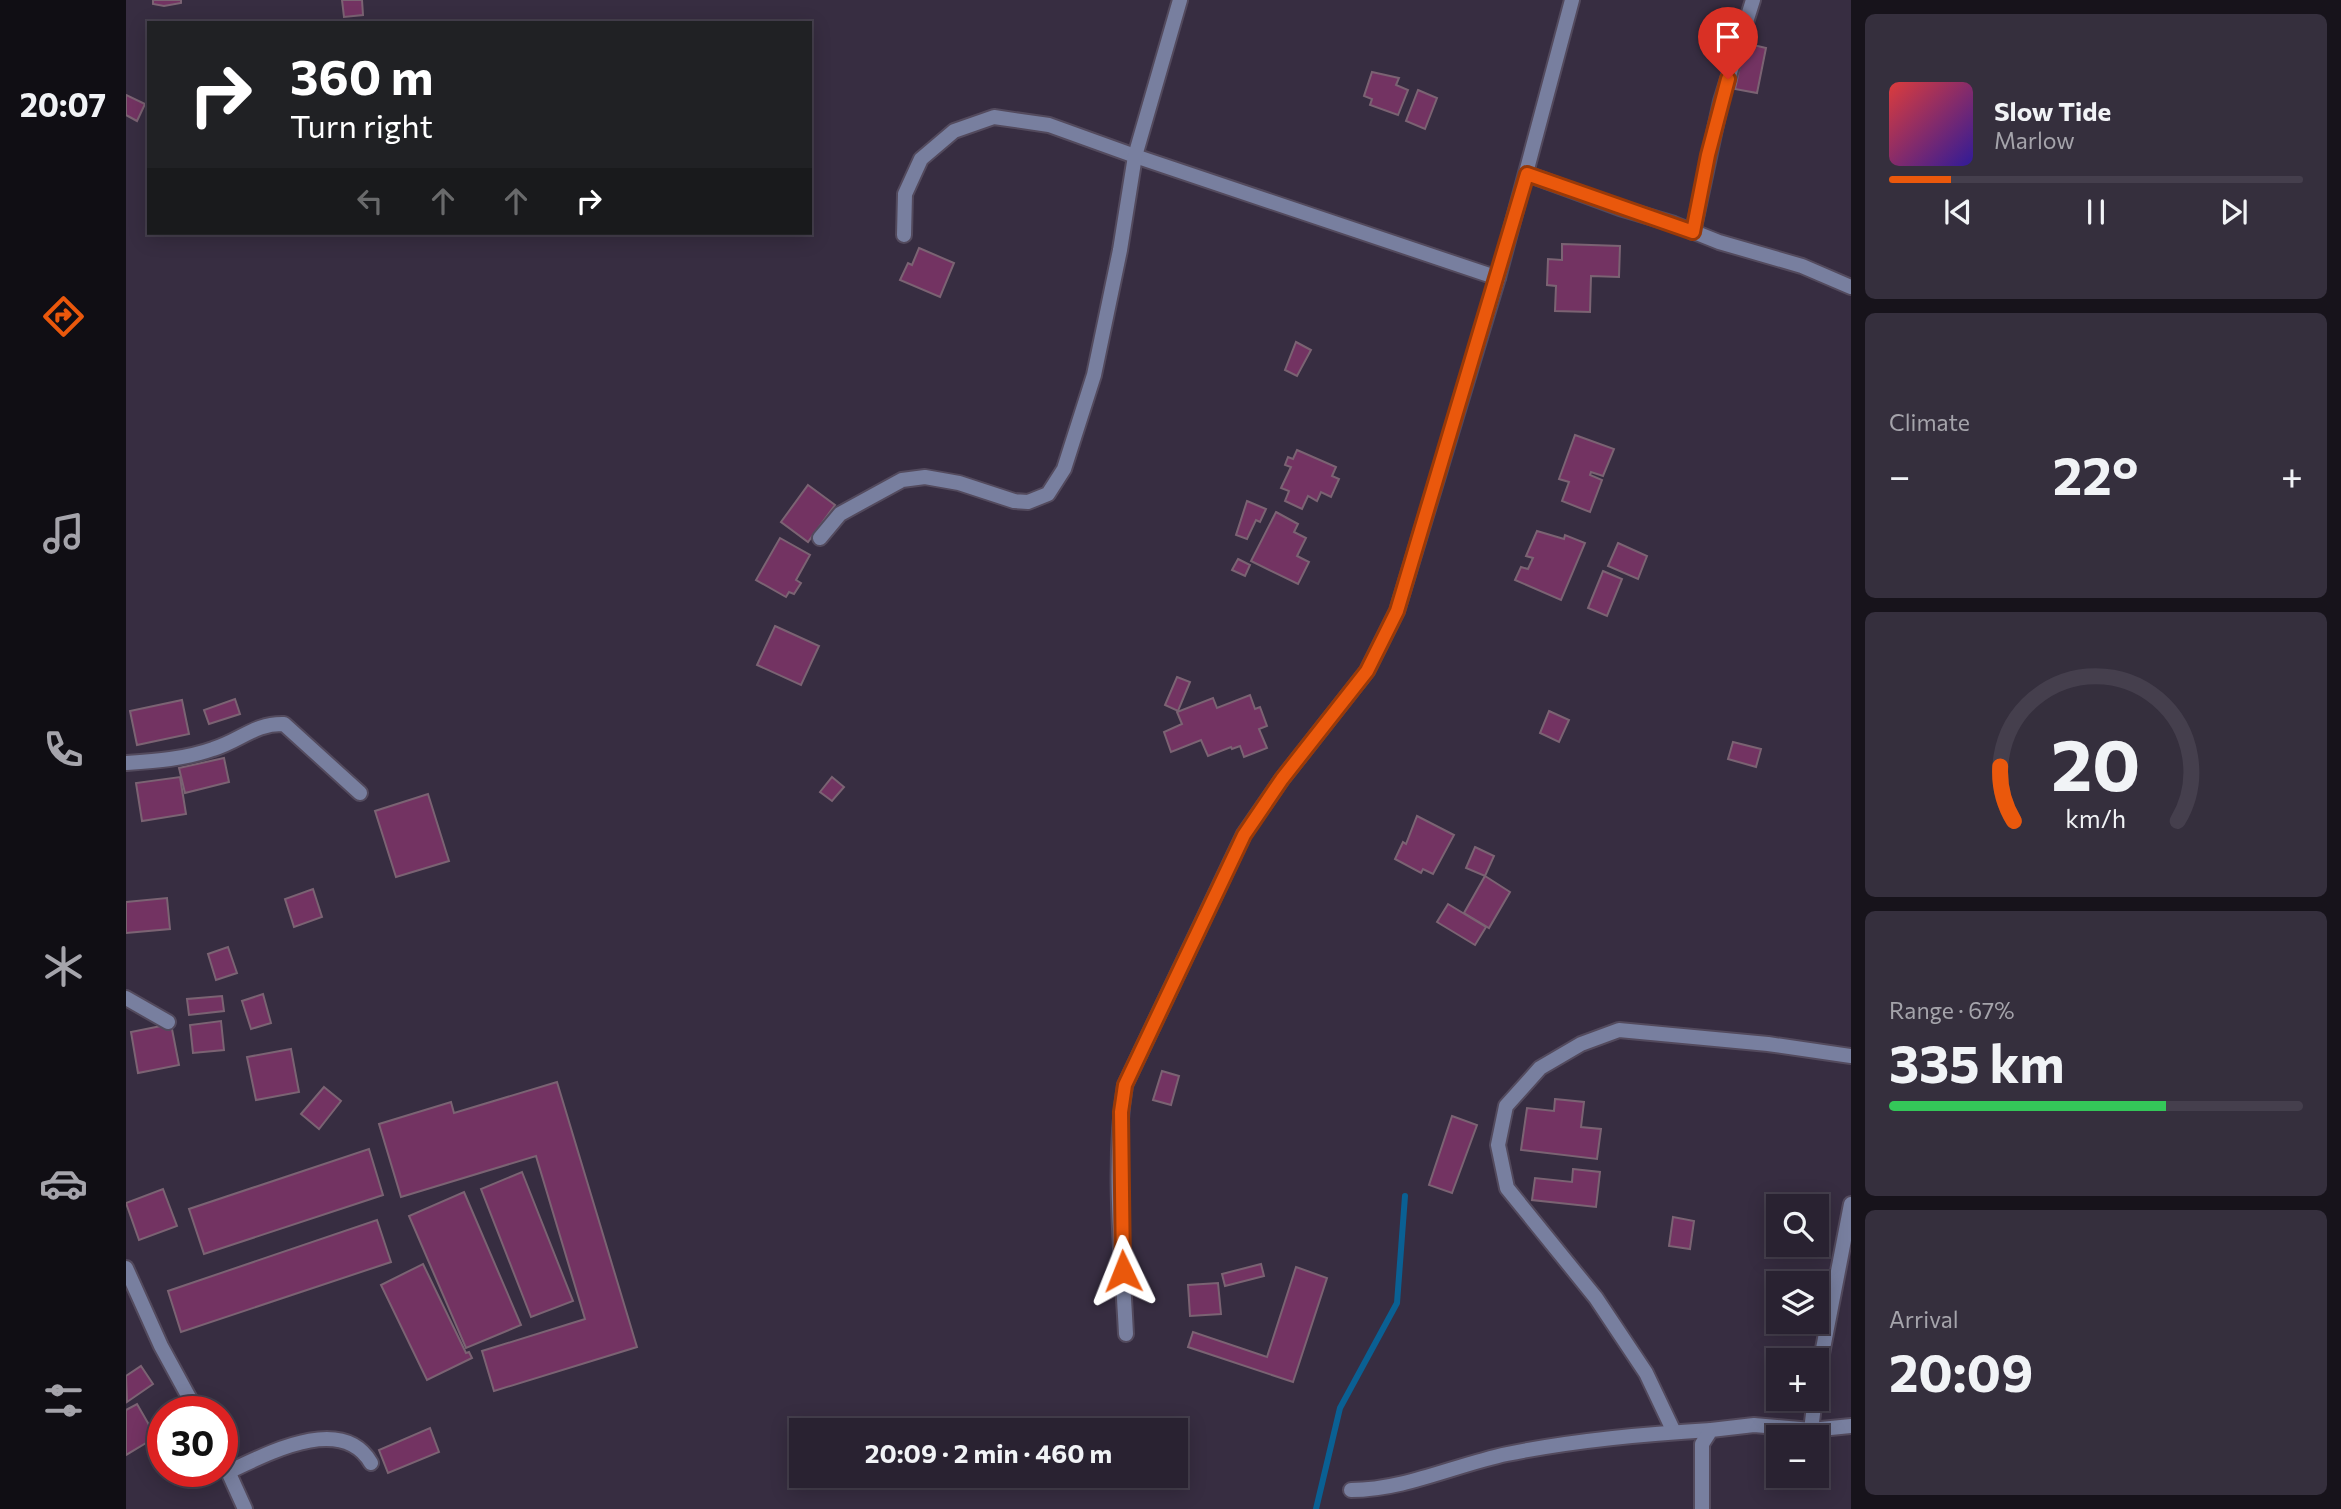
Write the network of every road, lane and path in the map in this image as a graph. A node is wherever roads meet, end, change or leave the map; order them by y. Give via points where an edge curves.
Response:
1 (1180, 0) edge
2 (1573, 0) edge
3 (1753, 0) edge
4 (1135, 156) junction
5 (1527, 174) junction
6 (1693, 232) junction
7 (904, 235) dead end
8 (1498, 278) junction
9 (1851, 287) edge
10 (820, 538) dead end
11 (126, 763) edge
12 (360, 793) dead end
13 (126, 998) edge
14 (168, 1022) dead end
15 (1851, 1056) edge
16 (1851, 1204) edge
17 (126, 1268) edge
18 (1126, 1334) dead end
19 (1823, 1348) edge
20 (188, 1396) edge
21 (1766, 1426) edge
22 (1851, 1426) edge
23 (1829, 1428) edge
24 (1710, 1430) junction
25 (1674, 1432) junction
26 (238, 1461) edge
27 (371, 1463) dead end
28 (235, 1487) edge
29 (1351, 1490) dead end
30 (245, 1509) edge
31 (1702, 1509) edge

1 - 4 street
2 - 5 street
3 - 6 street via 1721,101
4 - 7 street via 1049,125 994,117 954,131 921,159 905,194
4 - 8 street
4 - 10 street via 1094,375 1064,469 1048,494 1028,502 1014,501 960,483 925,477 902,480 839,514
5 - 6 street
5 - 8 street
6 - 9 street via 1802,266
8 - 18 street via 1397,611 1367,671 1244,835 1125,1085 1120,1166
11 - 12 street via 215,749 249,730 285,724
13 - 14 street
15 - 25 street via 1619,1030 1581,1044 1540,1068 1506,1106 1498,1145 1507,1188 1596,1298 1646,1373
16 - 19 street
17 - 20 street
21 - 24 street
22 - 23 street
24 - 25 street
24 - 31 street via 1703,1444
25 - 29 street via 1540,1448 1374,1490
26 - 27 street via 324,1440 348,1442 365,1452
28 - 30 street

